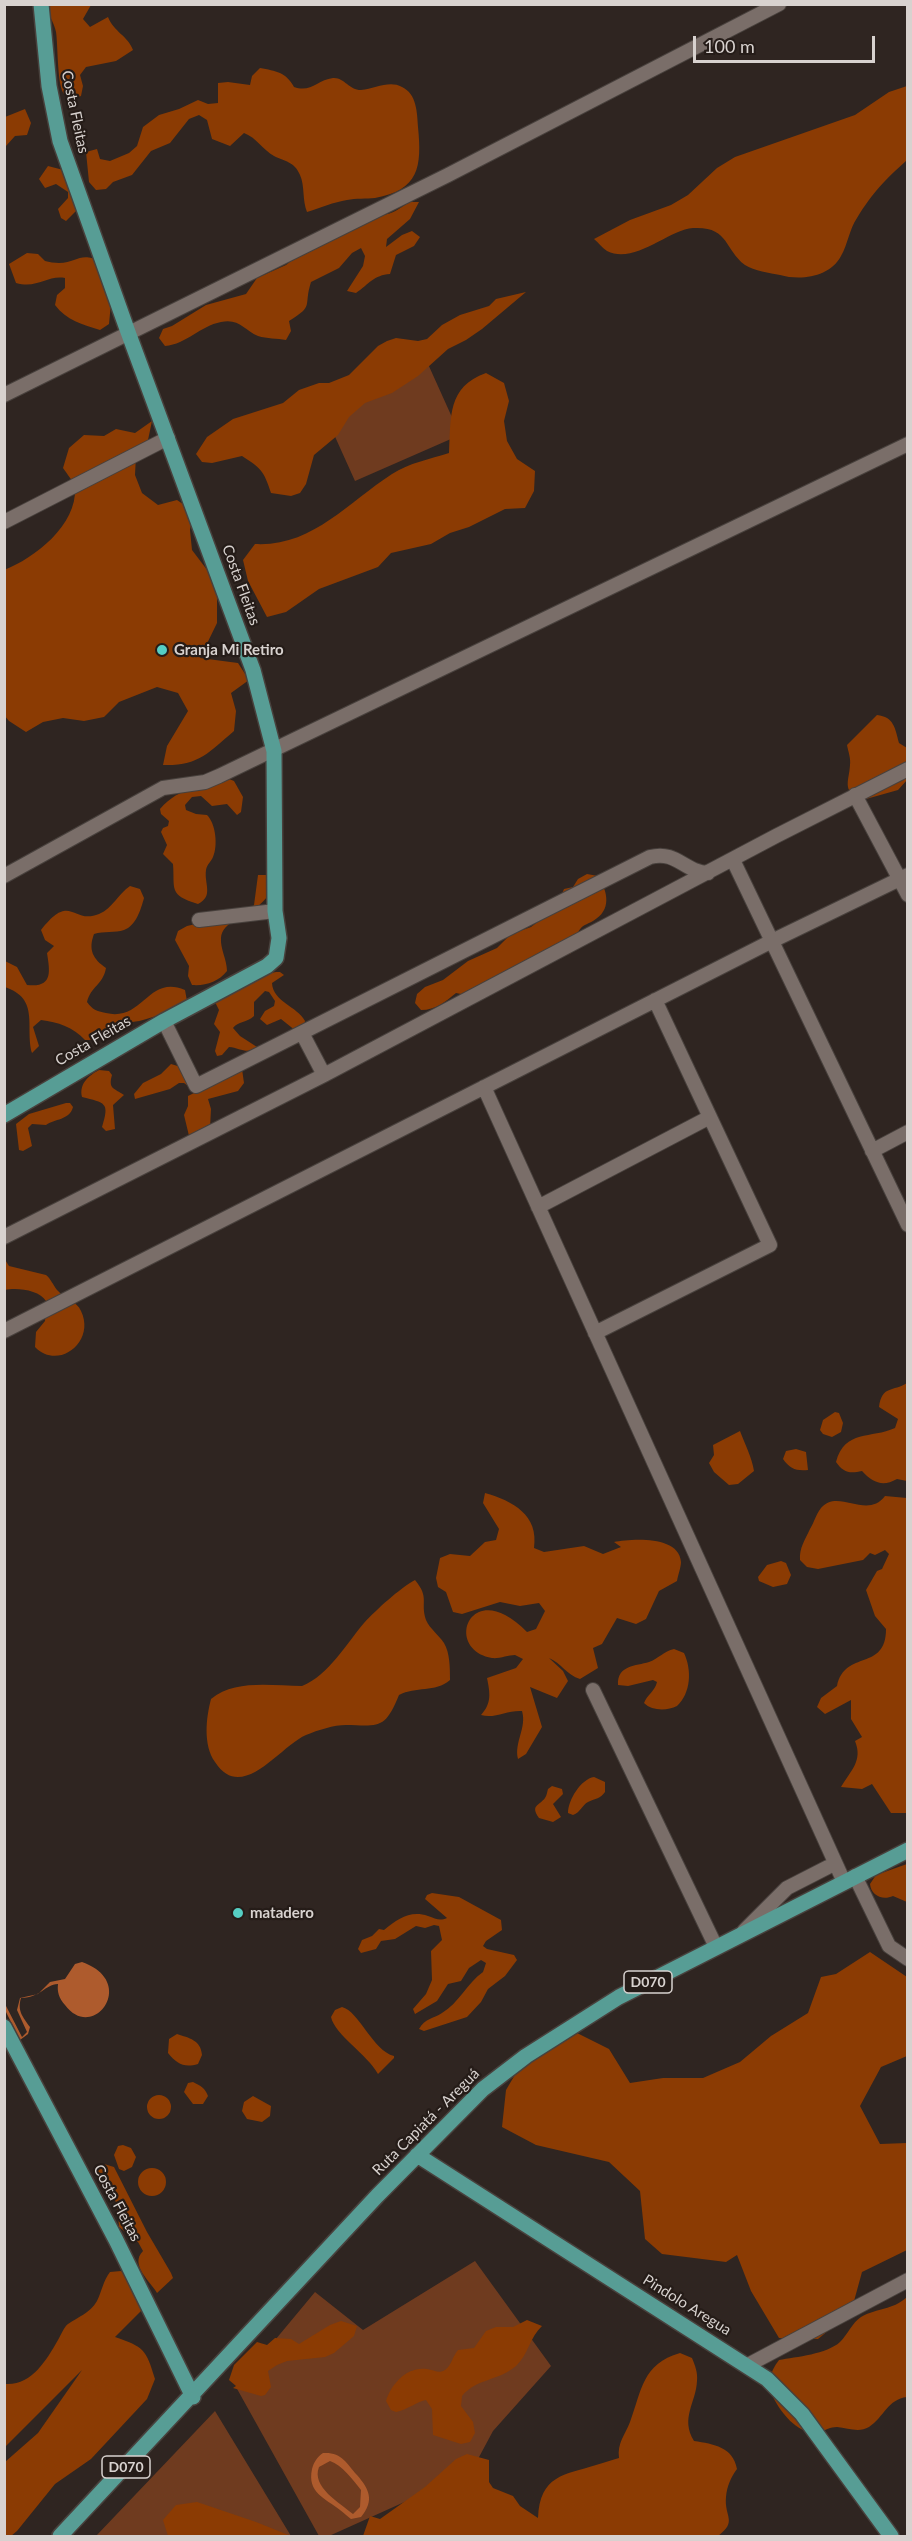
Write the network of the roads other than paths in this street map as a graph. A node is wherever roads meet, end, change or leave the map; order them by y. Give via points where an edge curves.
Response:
1 (41, 4) edge
2 (779, 4) edge
3 (128, 333) junction
4 (4, 395) edge
5 (168, 438) junction
6 (908, 444) edge
7 (4, 522) edge
8 (274, 751) junction
9 (908, 769) edge
10 (855, 795) junction
11 (734, 860) junction
12 (708, 873) junction
13 (4, 876) edge
14 (903, 877) edge
15 (908, 895) edge
16 (275, 911) junction
17 (199, 920) dead end
18 (772, 940) junction
19 (656, 1000) junction
20 (164, 1021) junction
21 (302, 1033) junction
22 (324, 1075) junction
23 (484, 1087) junction
24 (4, 1115) edge
25 (710, 1117) junction
26 (908, 1132) edge
27 (872, 1150) junction
28 (538, 1207) junction
29 (908, 1226) edge
30 (4, 1237) edge
31 (4, 1331) edge
32 (595, 1333) junction
33 (593, 1690) dead end
34 (908, 1850) edge
35 (828, 1867) dead end
36 (849, 1879) junction
37 (741, 1935) junction
38 (716, 1947) junction
39 (908, 1959) edge
40 (4, 2027) edge
41 (417, 2155) junction
42 (908, 2280) edge
43 (748, 2365) junction
44 (193, 2397) junction
45 (60, 2536) edge
46 (891, 2536) edge

1 - 3 main road, Costa Fleitas via 49,86 60,141
2 - 3 street via 448,175
3 - 4 street
3 - 5 main road, Costa Fleitas
5 - 7 street
5 - 8 main road, Costa Fleitas via 253,670
6 - 8 street
8 - 13 street via 205,782 163,788
8 - 16 main road, Costa Fleitas
9 - 10 street
10 - 11 street
10 - 14 street
11 - 12 street
11 - 18 street
12 - 21 street via 696,871 670,856 650,857
12 - 22 street
14 - 15 street
14 - 18 street
16 - 17 street
16 - 20 main road, Costa Fleitas via 279,938 276,958 252,975
18 - 19 street
18 - 27 street
19 - 23 street
19 - 25 street
20 - 21 street via 196,1086
20 - 24 main road, Costa Fleitas
21 - 22 street
22 - 30 street
23 - 28 street
23 - 31 street
25 - 28 street
25 - 32 street via 770,1245
26 - 27 street
27 - 29 street
28 - 32 street
32 - 36 street
33 - 38 street
34 - 36 main road, Ruta Capiatá - Areguá / D070
35 - 37 street via 788,1888
36 - 37 main road, Ruta Capiatá - Areguá / D070
36 - 39 street via 889,1947
37 - 38 main road, Ruta Capiatá - Areguá / D070
38 - 41 main road, Ruta Capiatá - Areguá / D070 via 619,1997 526,2056 483,2089
40 - 44 main road, Costa Fleitas via 117,2240
41 - 43 main road, Pindolo Aregua
41 - 44 main road, Ruta Capiatá - Areguá / D070
42 - 43 street
43 - 46 main road, Pindolo Aregua via 802,2414
44 - 45 main road, Ruta Capiatá - Areguá / D070

